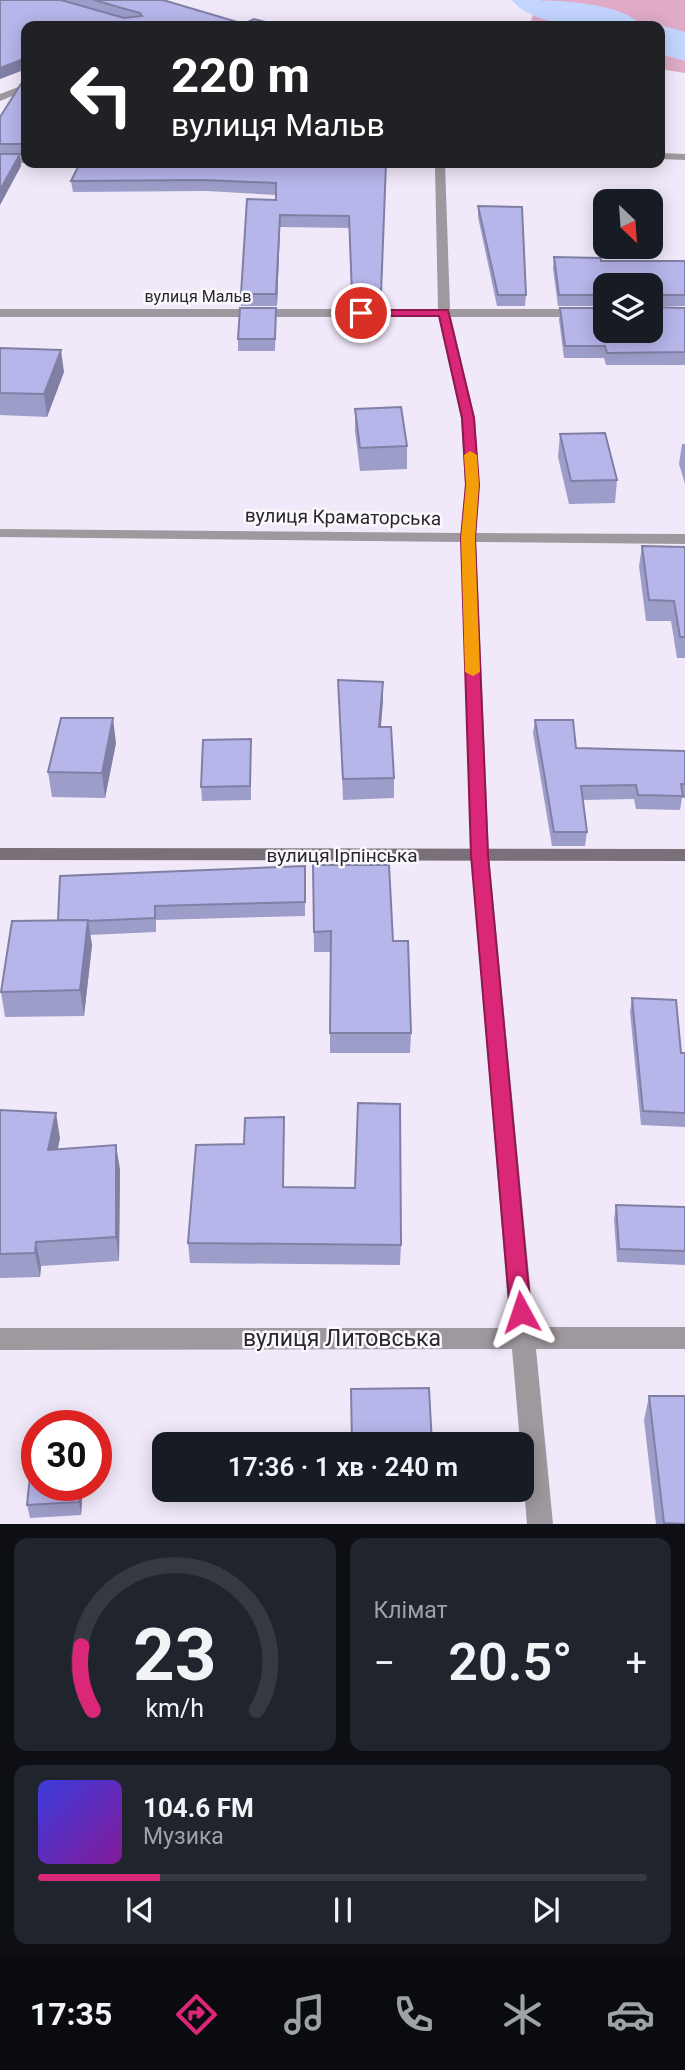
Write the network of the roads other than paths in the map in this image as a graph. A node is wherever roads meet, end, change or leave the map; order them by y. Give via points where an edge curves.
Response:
1 (21, 89) edge
2 (0, 99) edge
3 (665, 156) edge
4 (685, 157) edge
5 (0, 160) edge
6 (21, 161) edge
7 (440, 168) edge
8 (0, 313) edge
9 (444, 313) junction
10 (593, 313) edge
11 (0, 533) edge
12 (468, 538) junction
13 (685, 539) edge
14 (0, 854) edge
15 (480, 855) junction
16 (685, 855) edge
17 (523, 1338) junction
18 (685, 1338) edge
19 (0, 1339) edge
20 (540, 1524) edge

1 - 2 street
3 - 4 street
5 - 6 street
7 - 9 street
8 - 9 street, вулиця Мальв
9 - 10 street, вулиця Мальв
9 - 12 street via 468,418 472,485
11 - 12 street, вулиця Краматорська
12 - 13 street, вулиця Краматорська
12 - 15 street
14 - 15 street, вулиця Ірпінська
15 - 16 street, вулиця Ірпінська
15 - 17 street
17 - 18 street, вулиця Литовська
17 - 19 street, вулиця Литовська
17 - 20 street

